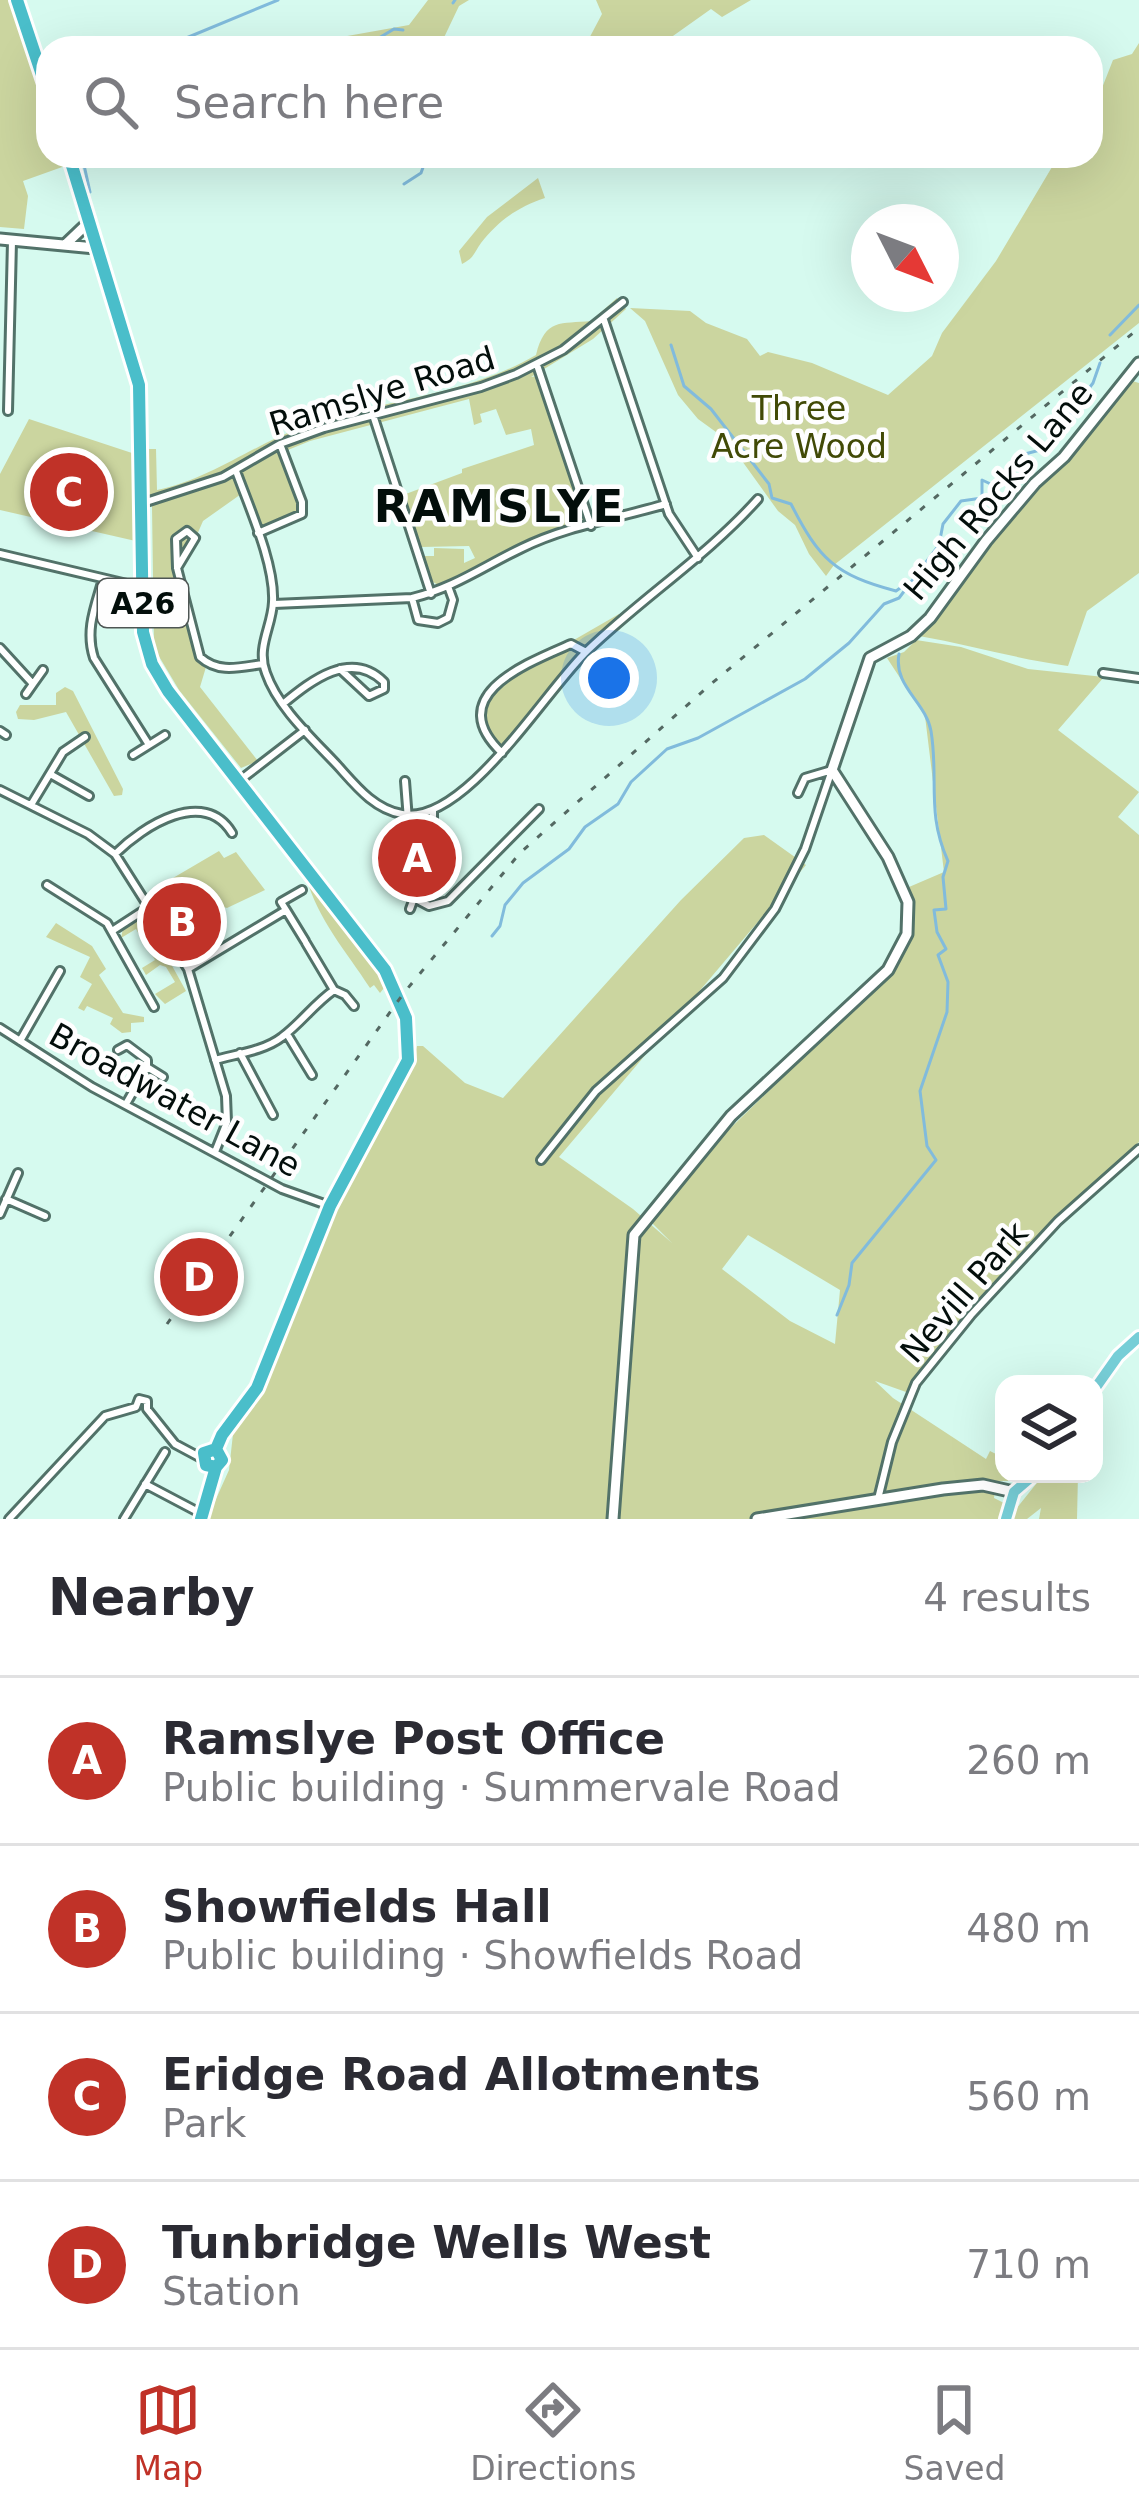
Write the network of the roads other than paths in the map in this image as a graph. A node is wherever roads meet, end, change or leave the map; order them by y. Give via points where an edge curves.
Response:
1 (17, 0) edge
2 (36, 57) edge
3 (72, 168) edge
4 (88, 223) junction
5 (6, 239) edge
6 (67, 243) junction
7 (95, 248) junction
8 (623, 302) dead end
9 (604, 320) junction
10 (1139, 363) edge
11 (537, 365) junction
12 (8, 411) dead end
13 (373, 415) junction
14 (280, 444) junction
15 (236, 471) junction
16 (758, 499) dead end
17 (143, 503) junction
18 (666, 504) junction
19 (591, 526) junction
20 (258, 533) junction
21 (0, 554) edge
22 (698, 558) junction
23 (177, 568) junction
24 (103, 579) junction
25 (143, 588) junction
26 (448, 589) junction
27 (431, 593) junction
28 (412, 598) junction
29 (274, 604) junction
30 (0, 647) edge
31 (586, 652) junction
32 (263, 664) junction
33 (340, 669) junction
34 (43, 670) dead end
35 (1103, 673) dead end
36 (1139, 678) edge
37 (32, 684) junction
38 (26, 694) dead end
39 (284, 703) junction
40 (305, 730) junction
41 (165, 735) dead end
42 (85, 737) dead end
43 (149, 745) junction
44 (502, 753) junction
45 (133, 755) dead end
46 (832, 770) junction
47 (50, 774) junction
48 (239, 781) junction
49 (405, 782) dead end
50 (0, 790) edge
51 (798, 793) dead end
52 (89, 796) dead end
53 (31, 805) junction
54 (539, 809) dead end
55 (433, 810) junction
56 (406, 815) junction
57 (230, 826) dead end
58 (410, 838) junction
59 (115, 854) junction
60 (412, 855) junction
61 (47, 885) dead end
62 (302, 890) dead end
63 (414, 898) junction
64 (149, 907) junction
65 (410, 909) dead end
66 (286, 910) junction
67 (112, 931) junction
68 (188, 969) junction
69 (60, 971) dead end
70 (334, 990) junction
71 (354, 1006) dead end
72 (154, 1007) dead end
73 (0, 1028) edge
74 (287, 1034) junction
75 (20, 1041) junction
76 (118, 1050) dead end
77 (240, 1053) junction
78 (215, 1060) junction
79 (147, 1067) junction
80 (312, 1075) dead end
81 (163, 1078) dead end
82 (126, 1105) junction
83 (273, 1115) dead end
84 (1139, 1149) edge
85 (215, 1152) junction
86 (541, 1160) dead end
87 (18, 1173) dead end
88 (7, 1199) junction
89 (331, 1206) junction
90 (0, 1214) edge
91 (45, 1216) dead end
92 (1139, 1337) edge
93 (1103, 1377) edge
94 (165, 1452) dead end
95 (209, 1463) junction
96 (1024, 1483) edge
97 (145, 1484) junction
98 (1014, 1492) junction
99 (878, 1500) junction
100 (202, 1517) edge
101 (9, 1519) edge
102 (124, 1519) edge
103 (614, 1519) edge
104 (757, 1519) edge
105 (1006, 1519) edge

1 - 2 highway
3 - 4 highway, A26
4 - 6 street
4 - 7 highway, A26
5 - 6 street
5 - 12 street
6 - 7 street
7 - 17 highway, A26 via 140,386
8 - 9 street, Ramslye Road
9 - 11 street, Ramslye Road
9 - 18 street
10 - 46 street, High Rocks Lane via 930,618 870,658
11 - 13 street, Ramslye Road
11 - 19 street
13 - 14 street, Ramslye Road
13 - 27 street
14 - 15 street, Ramslye Road
14 - 20 street via 302,514
15 - 17 street, Ramslye Road
15 - 20 street
16 - 22 street
17 - 25 highway, A26
18 - 19 street
18 - 22 street
19 - 26 street via 523,547
20 - 29 street
21 - 24 street
22 - 31 street
23 - 23 street via 176,539 187,531 194,544
23 - 32 street via 200,657 225,669
24 - 25 street
24 - 43 street via 89,643
25 - 48 highway, A26 via 152,664
26 - 27 street
26 - 28 street via 453,600 438,623 418,620
27 - 28 street
28 - 29 street
29 - 32 street
30 - 37 street
31 - 44 street
31 - 44 street via 571,644 494,685 479,722
32 - 39 street
33 - 33 street via 369,670 384,682 380,694 369,696
33 - 39 street via 318,675
34 - 37 street
35 - 36 street
37 - 38 street
39 - 40 street
40 - 48 street
40 - 56 street via 362,793
41 - 43 street
42 - 47 street
43 - 45 street
44 - 55 street
46 - 51 street via 805,778
46 - 86 street via 805,849 762,926 723,978 596,1090
46 - 103 street via 888,857 908,902 907,934 888,970 731,1116 634,1235
47 - 52 street
47 - 53 street
48 - 89 highway, A26 via 380,961 406,1018 408,1060
49 - 56 street
50 - 53 street
53 - 59 street
54 - 63 street via 448,901 429,906
55 - 56 street
55 - 60 street via 431,850
56 - 58 street
57 - 59 street via 189,810
58 - 60 street
58 - 60 street via 388,842 384,853
59 - 64 street
60 - 63 street
61 - 67 street
62 - 66 street via 281,902
63 - 65 street
64 - 67 street
64 - 68 street
66 - 68 street
66 - 70 street
67 - 72 street
68 - 78 street
69 - 75 street
70 - 71 street
70 - 74 street
73 - 75 street, Broadwater Lane
74 - 77 street
74 - 80 street
75 - 82 street, Broadwater Lane
76 - 79 street via 135,1048
77 - 78 street
77 - 83 street
78 - 85 street via 228,1110
79 - 81 street
79 - 82 street
82 - 85 street, Broadwater Lane
84 - 99 street, Nevill Park via 1058,1221 916,1383
85 - 89 street, Broadwater Lane
87 - 88 street
88 - 90 street
88 - 91 street
89 - 95 highway, A26 via 257,1388 222,1435 222,1456
92 - 93 main road
94 - 97 street
95 - 100 highway
95 - 101 street via 175,1444 143,1399 105,1416
96 - 98 main road
97 - 100 street
97 - 102 street
98 - 99 street via 982,1485
98 - 105 main road
99 - 104 street

